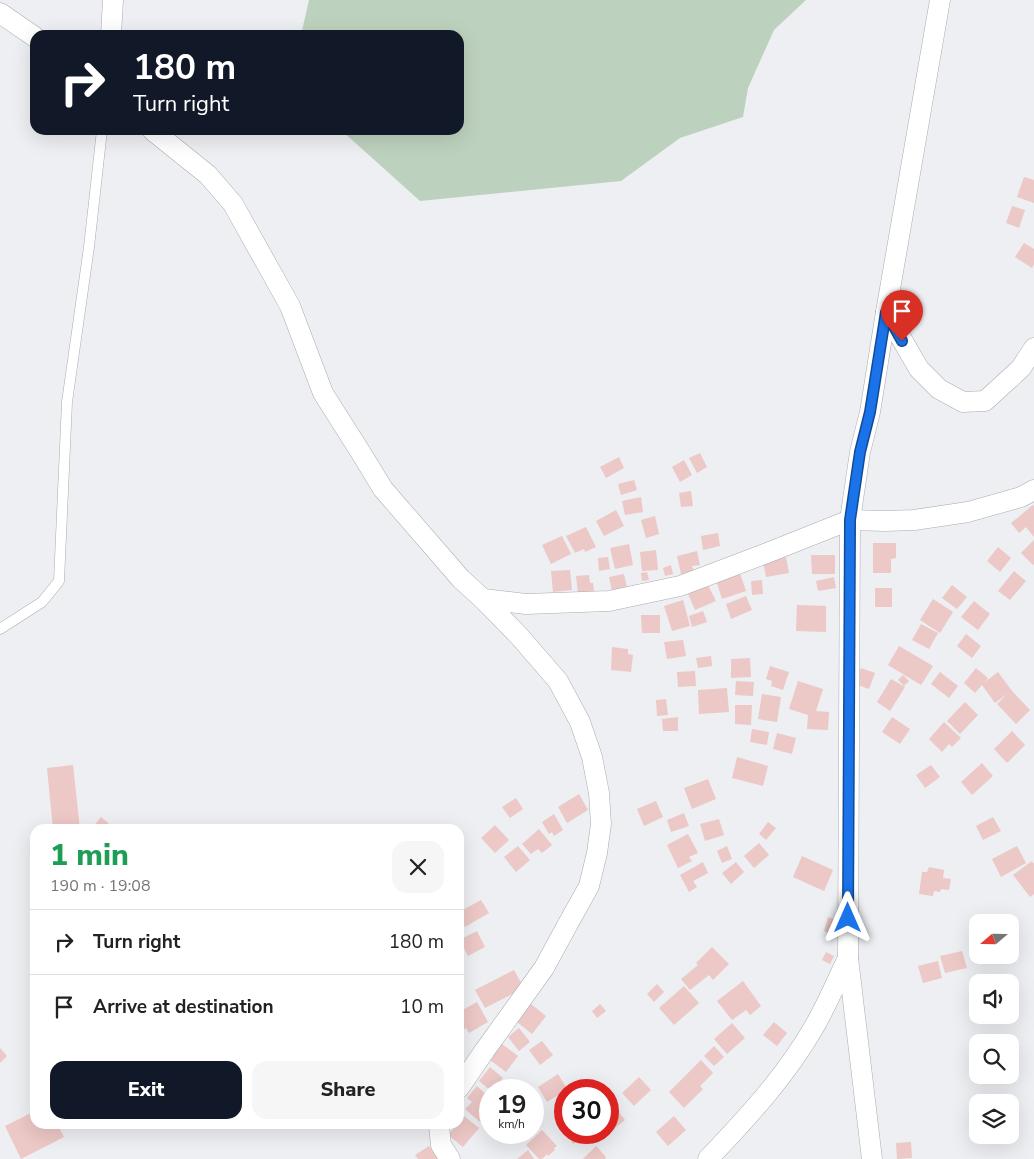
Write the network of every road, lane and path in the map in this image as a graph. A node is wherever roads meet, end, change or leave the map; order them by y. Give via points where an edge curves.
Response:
1 (113, 0) edge
2 (940, 0) edge
3 (0, 13) edge
4 (111, 30) edge
5 (30, 34) edge
6 (101, 135) edge
7 (158, 135) edge
8 (886, 312) junction
9 (1034, 348) edge
10 (1034, 490) edge
11 (850, 520) junction
12 (483, 599) junction
13 (0, 629) edge
14 (848, 958) junction
15 (464, 1081) edge
16 (439, 1129) edge
17 (450, 1159) edge
18 (708, 1159) edge
19 (872, 1159) edge

1 - 4 street
2 - 8 street
3 - 5 street
6 - 13 lane via 67,402 59,581 42,602
7 - 12 street via 208,176 233,204 290,306 323,393 360,454 383,489 461,579
8 - 9 street via 919,369 939,389 963,402 985,401 1021,368
8 - 11 street
10 - 11 street via 1021,497 959,513 885,522
11 - 12 street via 680,586 627,598 526,604
11 - 14 street
12 - 15 street via 558,681 580,722 592,757 601,824 589,886 544,968
14 - 18 street via 815,1027 785,1071
14 - 19 street
16 - 17 street via 441,1145

